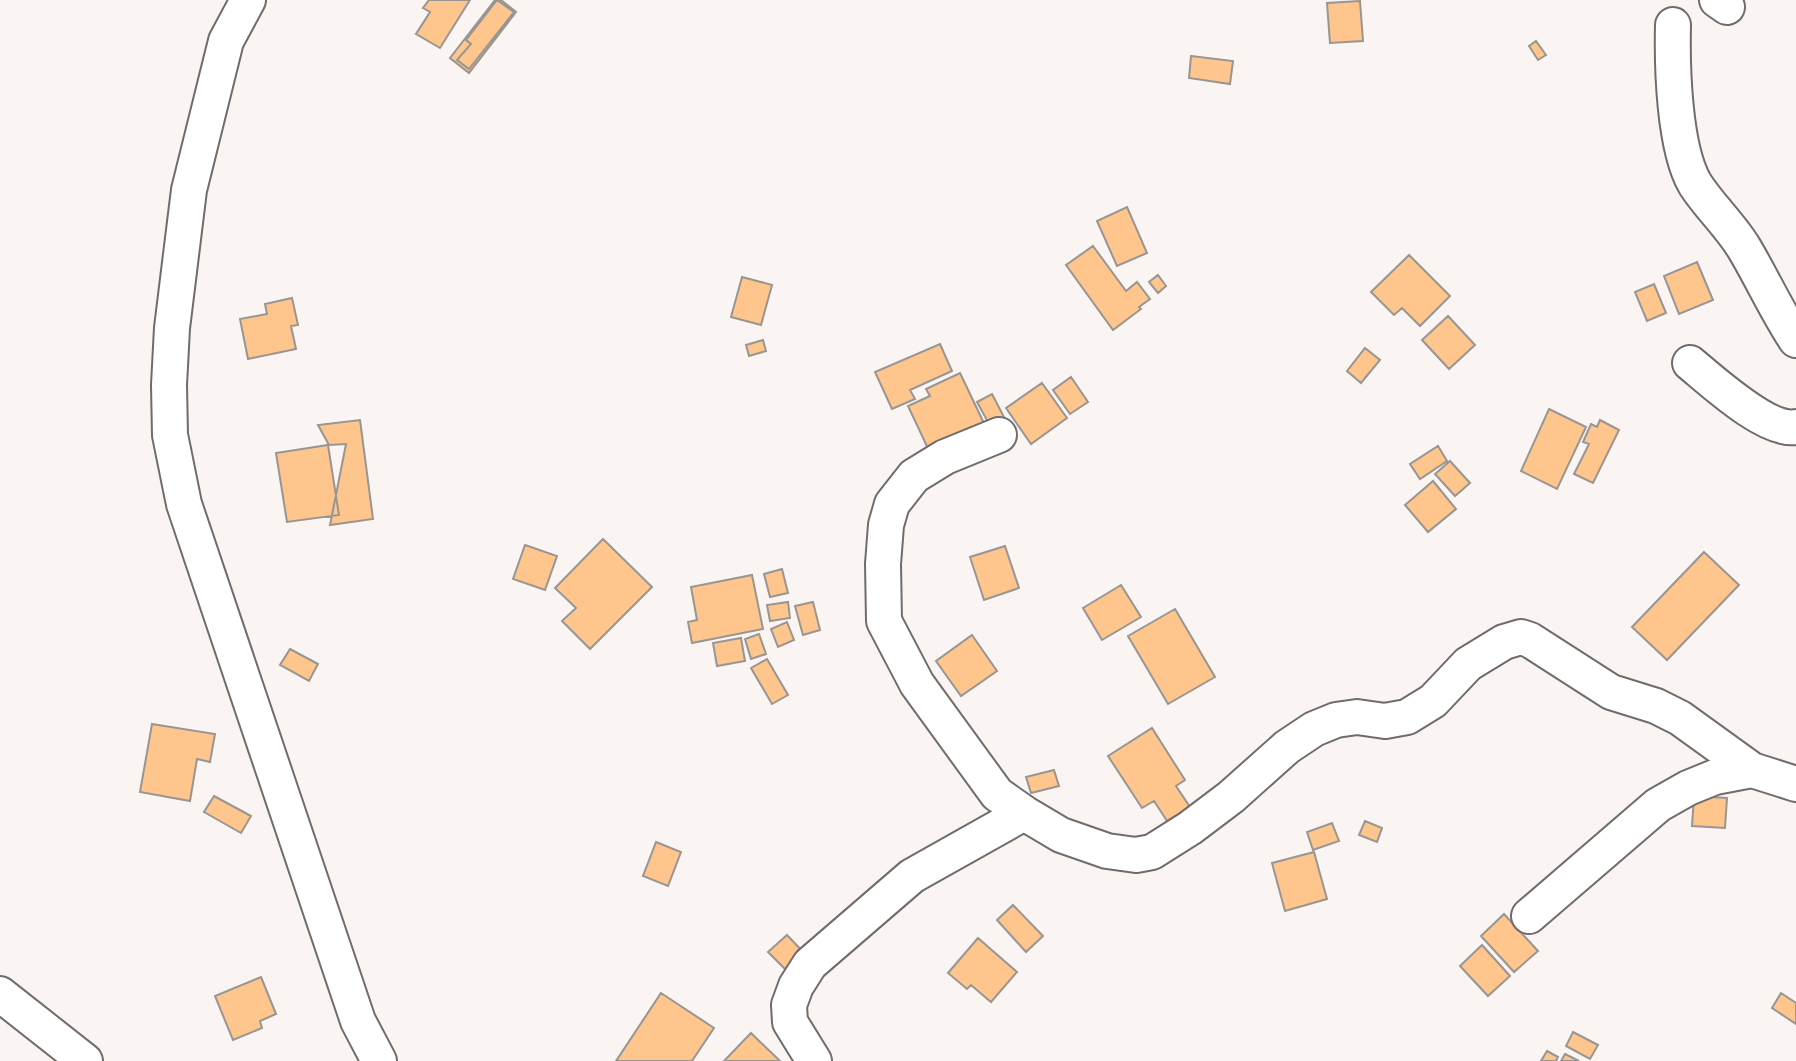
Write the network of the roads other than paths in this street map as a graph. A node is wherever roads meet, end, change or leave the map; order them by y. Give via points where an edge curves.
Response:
1 (248, 0) edge
2 (1673, 25) dead end
3 (1796, 340) edge
4 (1690, 363) dead end
5 (1796, 427) edge
6 (999, 435) dead end
7 (1752, 770) junction
8 (1796, 784) edge
9 (1024, 813) junction
10 (1529, 916) dead end
11 (0, 994) edge
12 (85, 1061) edge
13 (379, 1061) edge
14 (814, 1061) edge

1 - 13 street via 226,41 189,190 172,328 170,435 184,504 358,1021
2 - 3 street via 1676,105 1693,181 1743,245
4 - 5 street via 1769,423
6 - 9 street via 914,476 892,504 883,564 884,621 917,684 997,794
7 - 8 street
7 - 9 street via 1680,718 1611,692 1521,637 1468,664 1433,701 1407,717 1357,717 1314,729 1152,852 1107,851 1061,835
7 - 10 street via 1715,777 1658,805
9 - 14 street via 912,876 810,964 789,1005 790,1022
11 - 12 street

